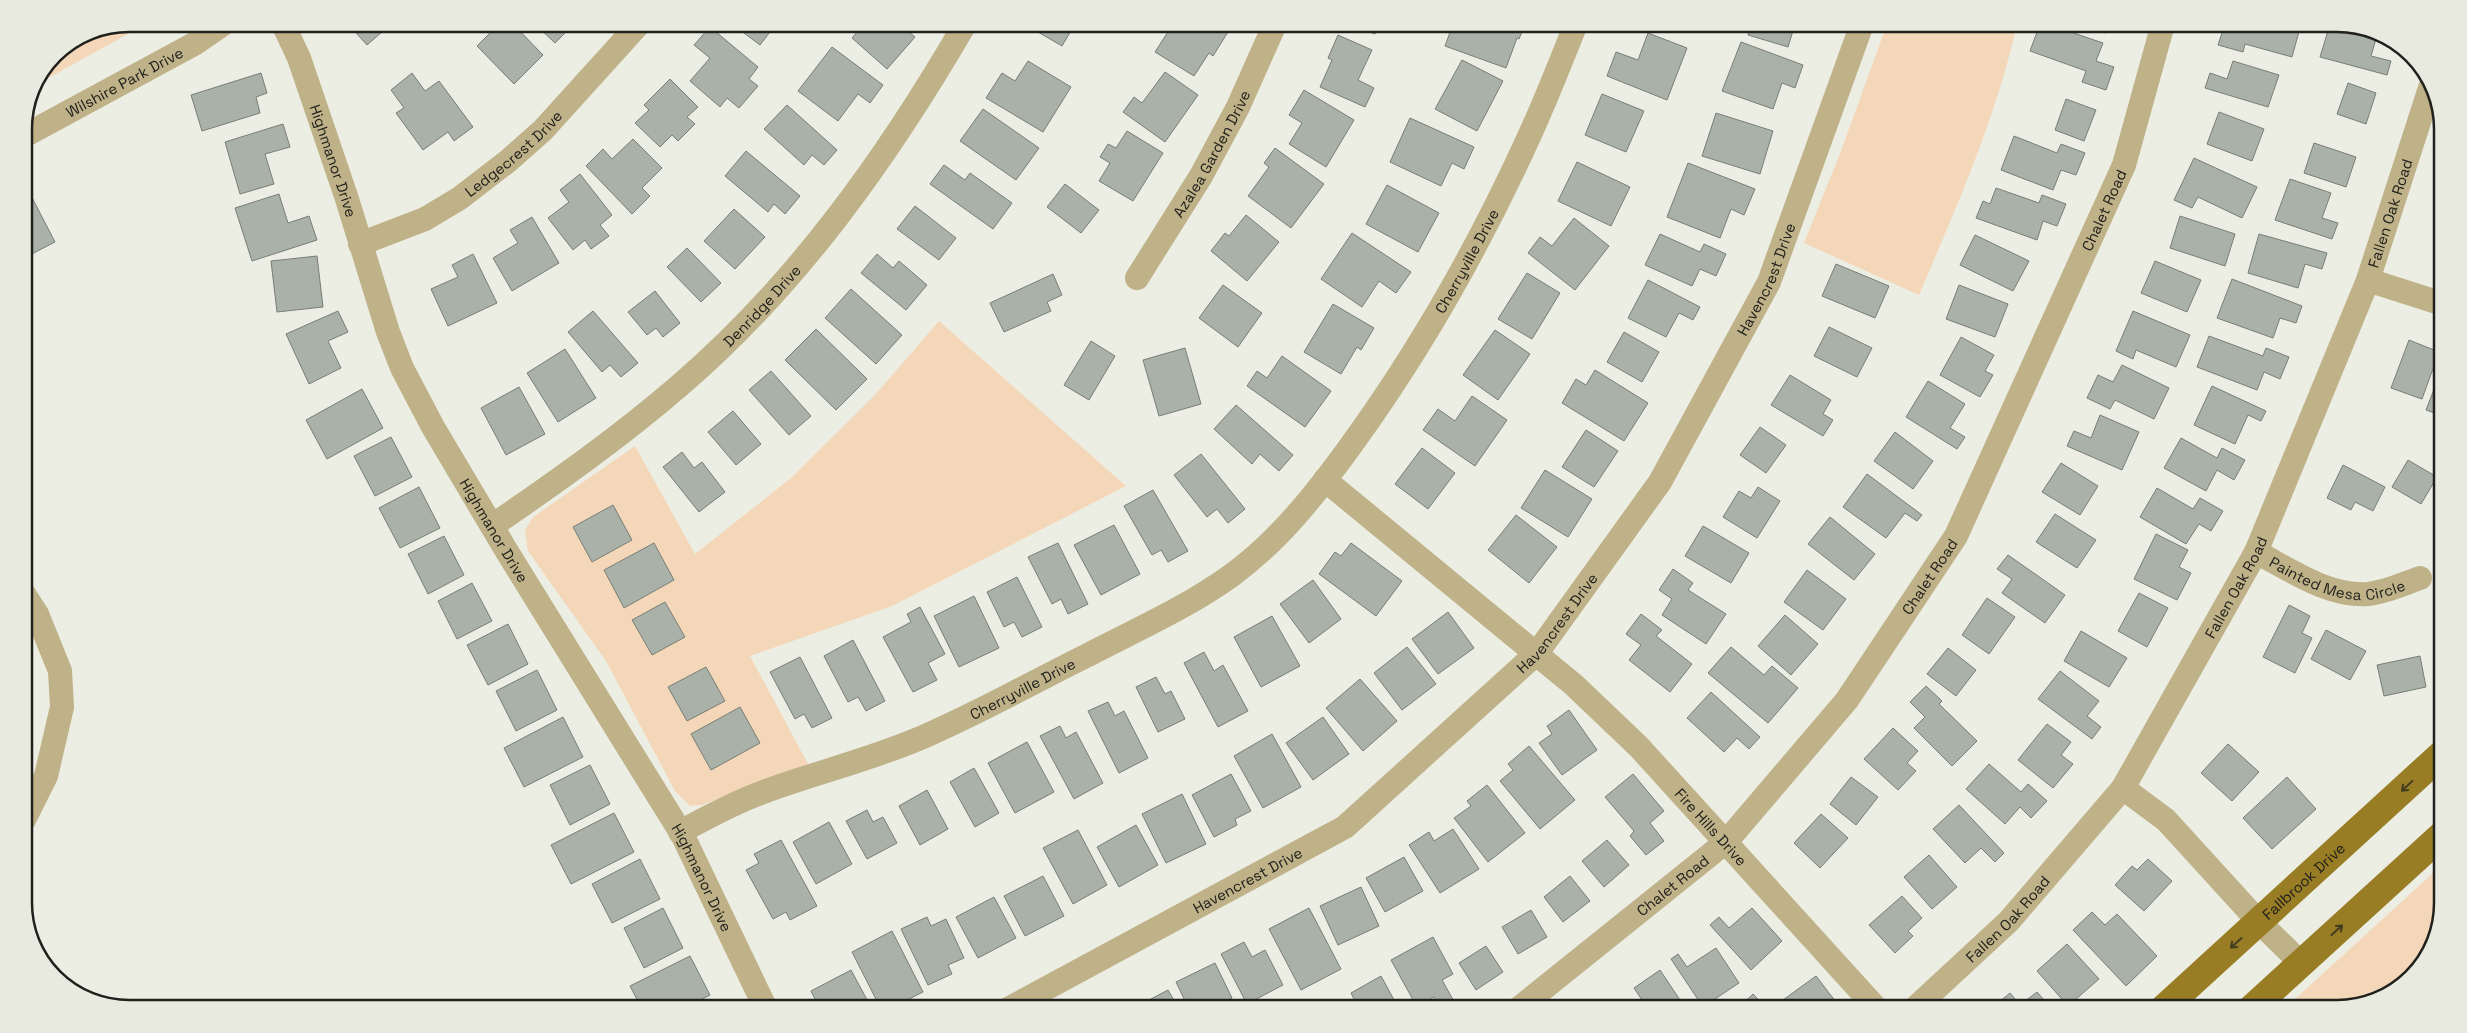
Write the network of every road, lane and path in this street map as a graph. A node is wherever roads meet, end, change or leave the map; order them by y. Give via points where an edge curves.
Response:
1 (1271, 32) edge
2 (1573, 32) edge
3 (1859, 32) edge
4 (2162, 32) edge
5 (210, 33) edge
6 (287, 33) edge
7 (631, 33) edge
8 (960, 33) edge
9 (2428, 95) edge
10 (33, 131) edge
11 (360, 244) junction
12 (1137, 278) dead end
13 (2368, 280) junction
14 (2434, 301) edge
15 (1326, 480) junction
16 (492, 526) junction
17 (2256, 552) junction
18 (2420, 578) dead end
19 (33, 608) edge
20 (1537, 653) junction
21 (2434, 761) edge
22 (2123, 788) junction
23 (33, 802) edge
24 (680, 832) junction
25 (1726, 842) junction
26 (2434, 842) edge
27 (2259, 922) junction
28 (2301, 963) junction
29 (762, 1001) edge
30 (1023, 1001) edge
31 (1528, 1001) edge
32 (1870, 1001) edge
33 (1923, 1001) edge
34 (2172, 1001) edge
35 (2260, 1001) edge

1 - 12 street, Azalea Garden Drive via 1238,107 1201,176
2 - 15 street, Cherryville Drive via 1527,141 1472,249 1421,339 1371,418
3 - 20 street, Havencrest Drive via 1769,282 1660,482
4 - 25 street, Chalet Road via 2124,166 1956,536 1846,700
5 - 10 street, Wilshire Park Drive via 142,74
6 - 11 street, Highmanor Drive via 299,58
7 - 11 street, Ledgecrest Drive via 543,130 508,161 460,198 425,219
8 - 16 street, Denridge Drive via 876,167 796,268 742,328 679,386 611,441
9 - 13 street, Fallen Oak Road
11 - 16 street, Highmanor Drive via 402,368
13 - 14 street
13 - 17 street, Fallen Oak Road
15 - 20 street
15 - 24 street, Cherryville Drive via 1300,512 1234,574 1193,599 922,738 764,792
16 - 24 street, Highmanor Drive
17 - 18 street, Painted Mesa Circle via 2340,592 2367,594
17 - 22 street, Fallen Oak Road
19 - 23 street via 60,671 62,707 46,776
20 - 25 street, Fire Hills Drive via 1639,748
20 - 30 street, Havencrest Drive via 1345,827
21 -> 27 main road, Fallbrook Drive
22 - 27 street via 2166,820
22 - 33 street, Fallen Oak Road via 2009,921
24 - 29 street, Highmanor Drive
25 - 31 street, Chalet Road
25 - 32 street, Fire Hills Drive
28 -> 26 main road
27 - 28 street
27 -> 34 main road, Fallbrook Drive
28 - 35 main road

